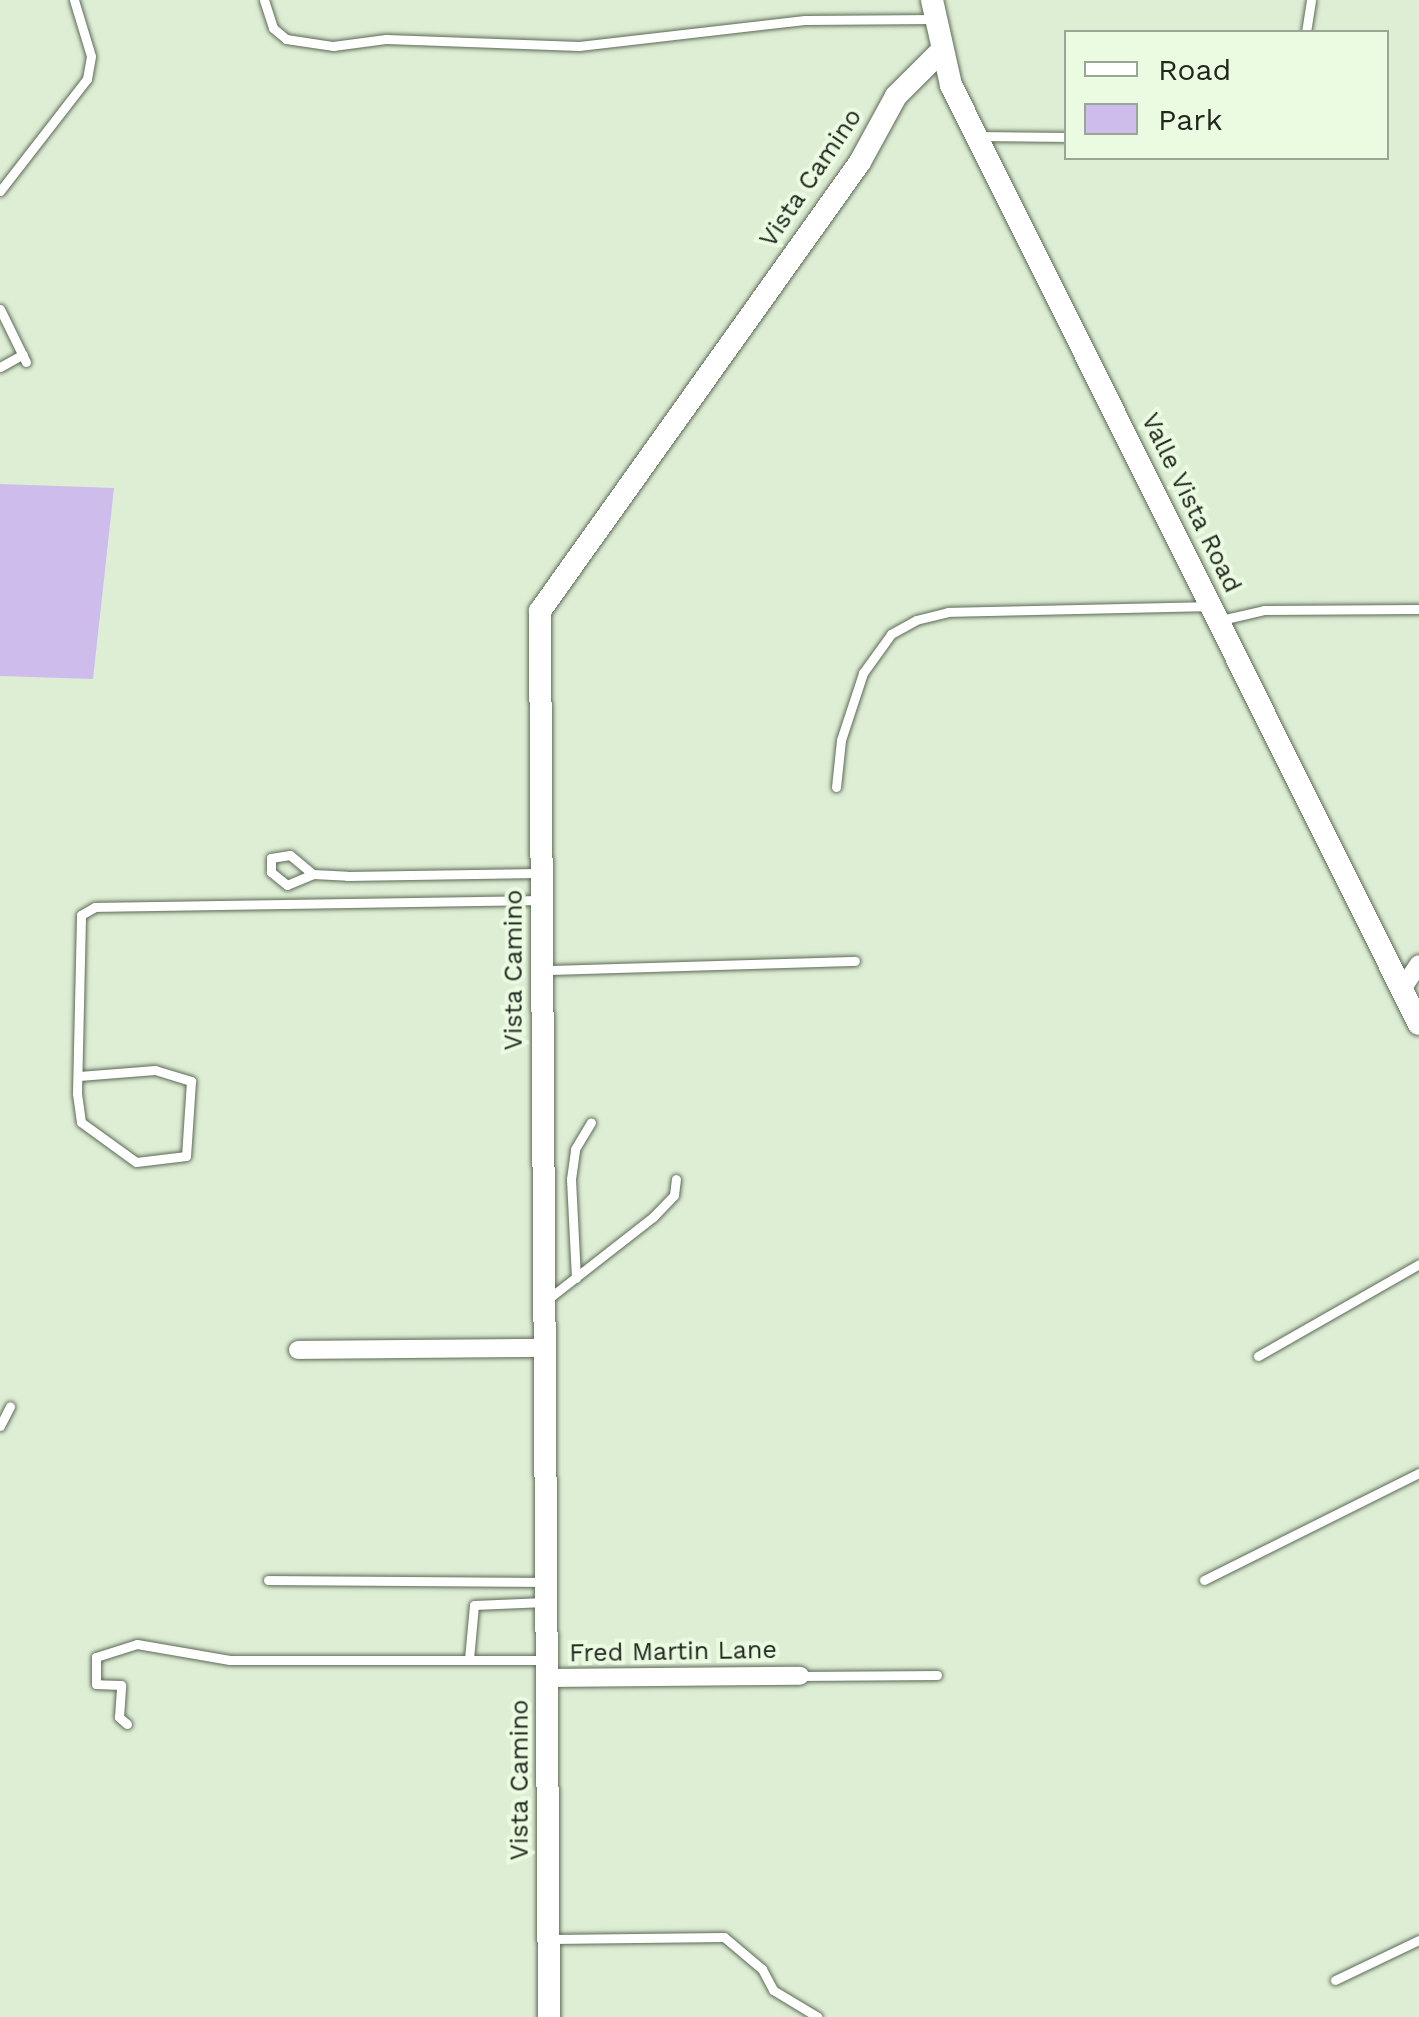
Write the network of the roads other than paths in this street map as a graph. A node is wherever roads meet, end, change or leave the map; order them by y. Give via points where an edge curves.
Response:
1 (74, 0) edge
2 (264, 0) edge
3 (1311, 0) edge
4 (933, 10) edge
5 (1306, 30) edge
6 (940, 52) junction
7 (977, 136) junction
8 (1064, 137) edge
9 (0, 191) edge
10 (0, 309) edge
11 (0, 368) edge
12 (1419, 608) edge
13 (1215, 613) junction
14 (836, 787) dead end
15 (541, 873) junction
16 (312, 874) junction
17 (541, 900) junction
18 (855, 960) dead end
19 (1419, 964) edge
20 (543, 970) junction
21 (1402, 989) junction
22 (1419, 1024) edge
23 (79, 1076) junction
24 (592, 1122) dead end
25 (676, 1180) dead end
26 (1419, 1264) edge
27 (576, 1278) junction
28 (542, 1304) junction
29 (542, 1348) junction
30 (298, 1350) dead end
31 (1258, 1356) dead end
32 (10, 1406) dead end
33 (0, 1426) edge
34 (1419, 1473) edge
35 (268, 1580) dead end
36 (1204, 1580) dead end
37 (546, 1592) junction
38 (468, 1660) junction
39 (547, 1669) junction
40 (937, 1675) dead end
41 (800, 1676) joint
42 (127, 1724) dead end
43 (548, 1939) junction
44 (1419, 1940) edge
45 (1335, 1980) dead end
46 (549, 2017) edge
47 (818, 2017) edge

1 - 9 lane via 92,56 86,79
2 - 4 lane via 273,28 320,46 386,39 580,46
3 - 5 lane
4 - 6 street, Valle Vista Road
6 - 7 street, Valle Vista Road
6 - 15 street, Vista Camino via 896,96 860,162 540,611
7 - 8 lane
7 - 13 street, Valle Vista Road
10 - 11 lane via 25,358
12 - 13 lane
13 - 14 lane via 948,612 916,620 891,634 863,673 840,740
13 - 21 street, Valle Vista Road
15 - 16 lane
15 - 17 street, Vista Camino
16 - 16 lane via 290,855 272,858 272,872 287,885
17 - 20 street, Vista Camino
17 - 23 lane via 96,907 81,915
18 - 20 lane
19 - 21 street
20 - 28 street, Vista Camino
21 - 22 street, Valle Vista Road
23 - 23 lane via 81,1122 112,1151 158,1164 186,1156 191,1081 155,1070
24 - 27 lane via 575,1149 571,1179
25 - 27 lane via 674,1195 654,1218
26 - 31 lane
27 - 28 lane
28 - 29 street, Vista Camino
29 - 30 street
29 - 37 street, Vista Camino
32 - 33 lane
34 - 36 lane
35 - 37 lane
37 - 38 lane via 474,1605
37 - 39 street, Vista Camino
38 - 39 lane
38 - 42 lane via 230,1660 137,1644 96,1657 96,1684 122,1685 120,1718
39 - 41 street, Fred Martin Lane
39 - 43 street, Vista Camino
40 - 41 lane
43 - 46 street, Vista Camino
43 - 47 lane via 724,1938 762,1969 773,1990
44 - 45 lane

